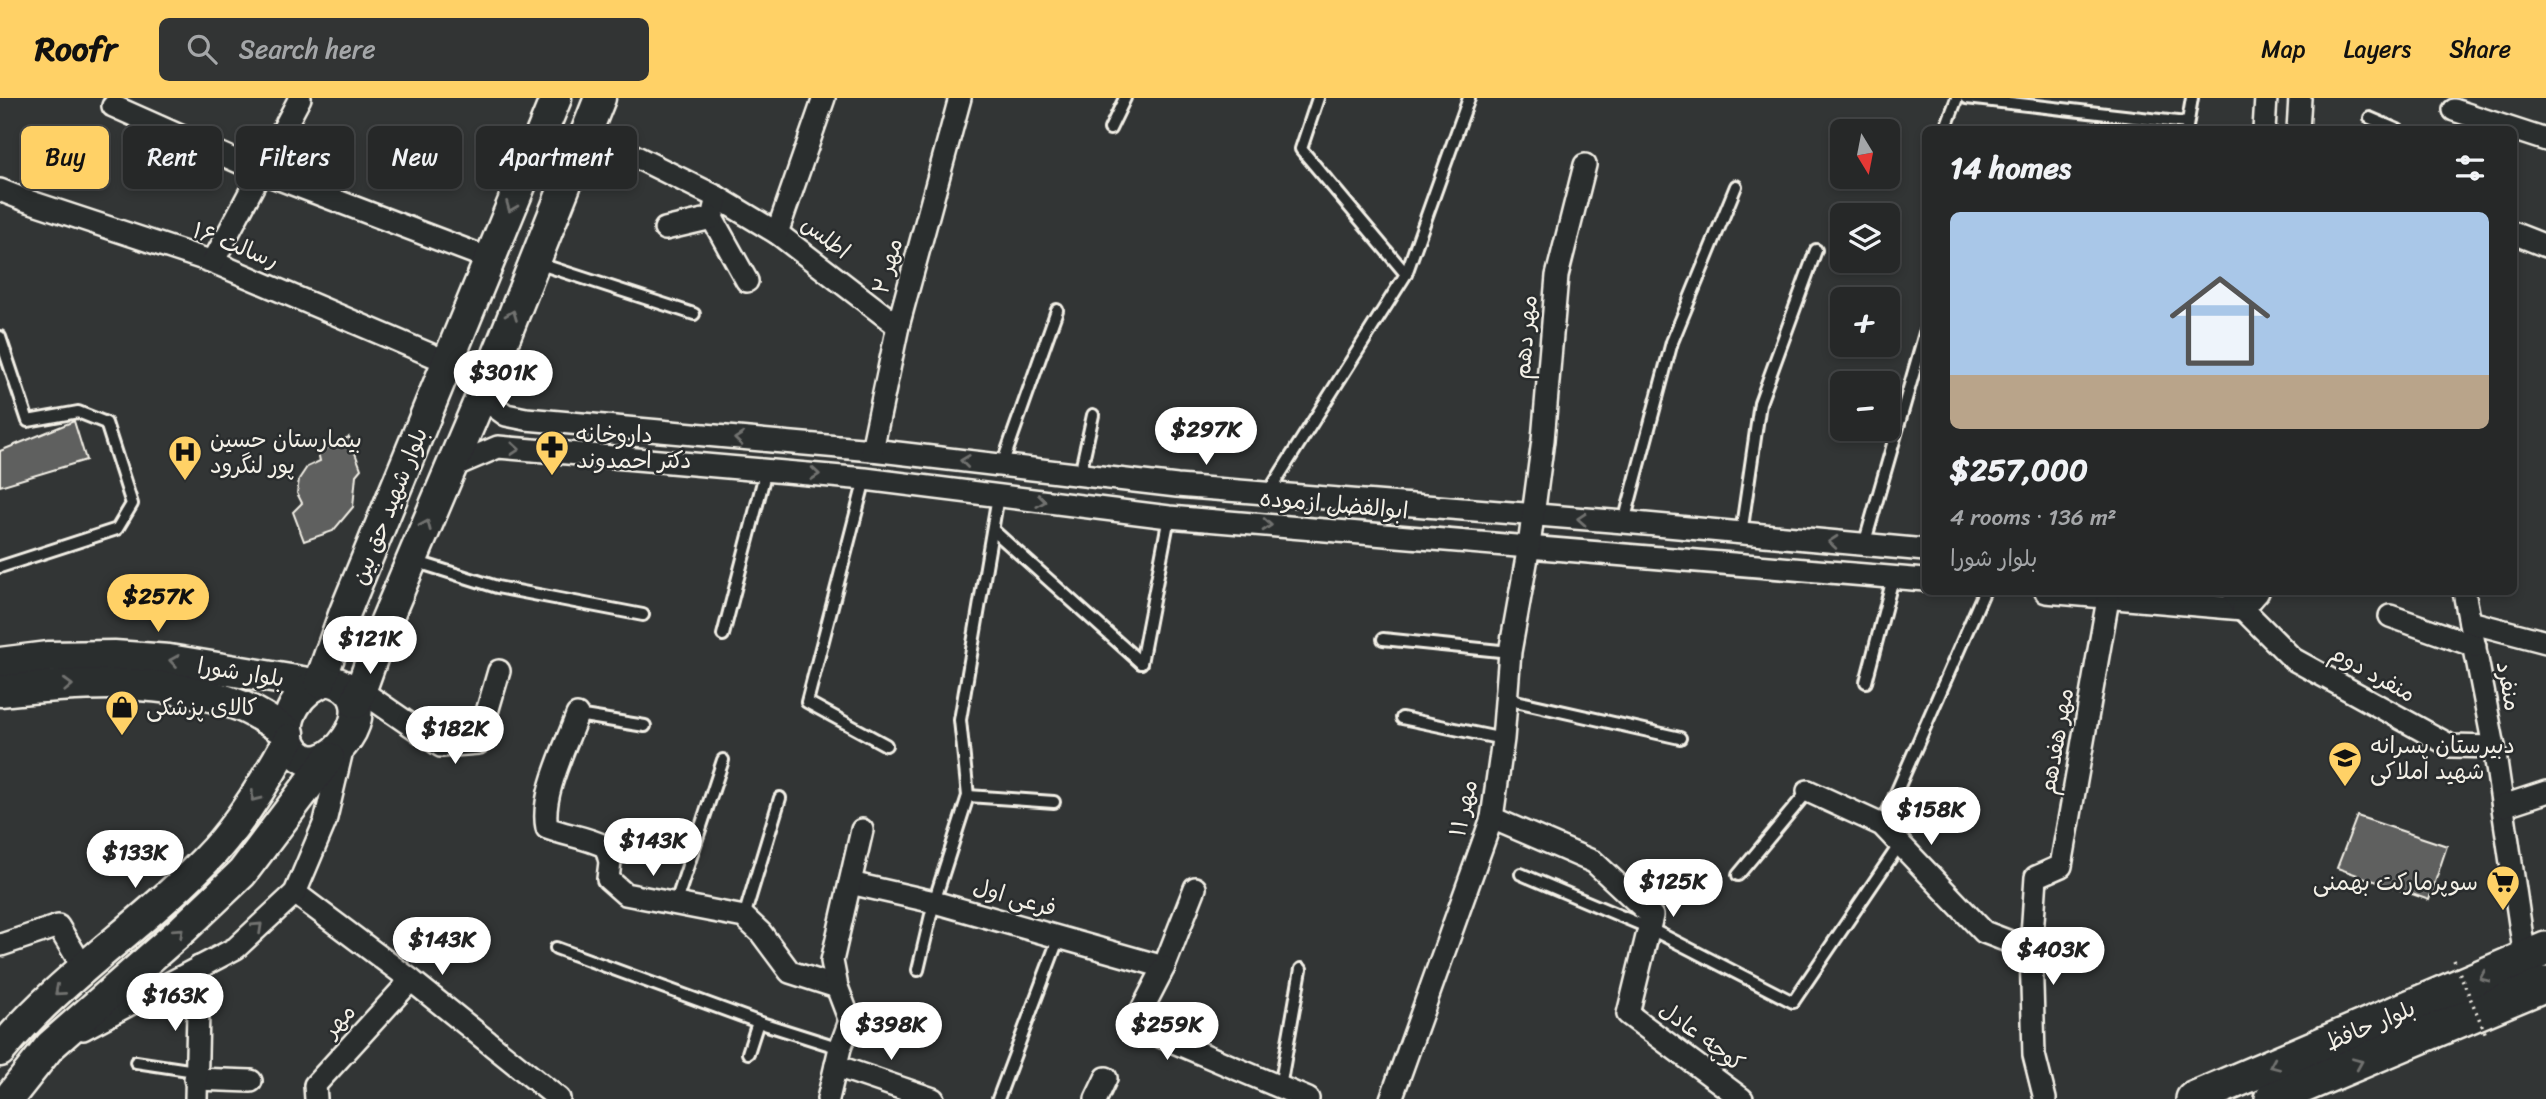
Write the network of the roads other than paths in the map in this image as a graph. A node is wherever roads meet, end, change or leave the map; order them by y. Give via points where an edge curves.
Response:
1 (300, 98) edge
2 (556, 98) edge
3 (600, 98) edge
4 (824, 98) edge
5 (960, 98) edge
6 (1125, 98) edge
7 (1318, 98) edge
8 (1469, 98) edge
9 (1957, 98) edge
10 (1966, 98) edge
11 (2192, 98) edge
12 (2266, 98) edge
13 (2300, 98) edge
14 (113, 106) dead end
15 (2454, 113) edge
16 (2370, 118) dead end
17 (285, 126) edge
18 (588, 126) edge
19 (1946, 126) edge
20 (2186, 126) edge
21 (2264, 126) edge
22 (2298, 126) edge
23 (2389, 126) edge
24 (2498, 126) edge
25 (1110, 129) dead end
26 (2517, 131) edge
27 (2546, 140) edge
28 (637, 157) edge
29 (236, 161) edge
30 (1585, 165) dead end
31 (1736, 186) dead end
32 (252, 189) edge
33 (306, 189) edge
34 (563, 189) edge
35 (0, 190) edge
36 (718, 197) junction
37 (712, 218) junction
38 (665, 229) dead end
39 (777, 233) junction
40 (2517, 235) edge
41 (2546, 246) edge
42 (1816, 250) dead end
43 (490, 259) junction
44 (213, 262) junction
45 (533, 262) junction
46 (1406, 274) junction
47 (747, 281) dead end
48 (1057, 310) dead end
49 (694, 314) dead end
50 (898, 326) junction
51 (0, 337) edge
52 (1922, 343) edge
53 (448, 362) junction
54 (481, 397) junction
55 (1093, 415) dead end
56 (872, 450) junction
57 (1002, 465) junction
58 (451, 467) junction
59 (766, 470) junction
60 (1080, 474) junction
61 (865, 479) junction
62 (1268, 493) junction
63 (998, 496) junction
64 (1532, 516) junction
65 (1169, 517) junction
66 (1624, 522) junction
67 (993, 530) junction
68 (1741, 534) junction
69 (1864, 545) junction
70 (1529, 546) junction
71 (1922, 550) edge
72 (411, 560) junction
73 (0, 568) edge
74 (1893, 578) junction
75 (1922, 580) edge
76 (1983, 595) edge
77 (2077, 595) edge
78 (2465, 595) edge
79 (2108, 598) junction
80 (2239, 601) edge
81 (643, 615) dead end
82 (2390, 616) dead end
83 (2470, 622) junction
84 (723, 635) dead end
85 (1383, 639) dead end
86 (2546, 642) edge
87 (2475, 646) junction
88 (1510, 652) junction
89 (0, 663) edge
90 (499, 671) dead end
91 (1866, 682) dead end
92 (317, 683) junction
93 (0, 691) edge
94 (358, 696) junction
95 (1507, 699) junction
96 (577, 715) joint
97 (1402, 718) dead end
98 (645, 726) dead end
99 (289, 736) junction
100 (1680, 738) dead end
101 (1503, 739) junction
102 (886, 745) dead end
103 (2494, 747) junction
104 (336, 751) junction
105 (723, 760) dead end
106 (1808, 791) joint
107 (2546, 792) edge
108 (968, 796) junction
109 (780, 798) dead end
110 (1054, 802) dead end
111 (2503, 806) junction
112 (1492, 818) junction
113 (1882, 825) junction
114 (862, 830) dead end
115 (1900, 844) junction
116 (1521, 874) dead end
117 (1738, 875) dead end
118 (850, 883) junction
119 (1195, 888) dead end
120 (295, 893) junction
121 (934, 902) junction
122 (675, 905) junction
123 (744, 917) junction
124 (1649, 928) junction
125 (1059, 937) junction
126 (1, 945) edge
127 (556, 948) dead end
128 (2031, 950) junction
129 (2536, 953) edge
130 (199, 967) junction
131 (1164, 967) junction
132 (84, 969) junction
133 (1301, 969) dead end
134 (918, 971) dead end
135 (411, 980) junction
136 (2546, 984) edge
137 (837, 987) junction
138 (758, 1022) junction
139 (50, 1046) junction
140 (0, 1051) edge
141 (748, 1053) dead end
142 (838, 1057) junction
143 (136, 1062) dead end
144 (1105, 1078) dead end
145 (251, 1081) dead end
146 (195, 1083) edge
147 (1280, 1087) junction
148 (8, 1099) edge
149 (316, 1099) edge
150 (559, 1099) edge
151 (828, 1099) edge
152 (933, 1099) edge
153 (998, 1099) edge
154 (1096, 1099) edge
155 (1308, 1099) edge
156 (1391, 1099) edge
157 (1742, 1099) edge
158 (2045, 1099) edge
159 (2193, 1099) edge
160 (2272, 1099) edge

1 - 17 street
2 -> 43 main road, بلوار شهید حق بین
3 - 18 main road, بلوار شهید حق بین
4 - 39 street
5 - 50 street, مهر ۲
6 - 25 lane
7 - 46 lane via 1301,149
8 - 46 lane
9 - 19 lane
10 - 20 lane
11 - 20 lane
12 - 21 street
13 - 22 street
14 - 29 street
15 - 24 street
16 - 23 lane
26 - 27 street
28 - 36 street, اطلس
30 - 64 street, مهر دهم via 1557,276
31 - 66 lane via 1672,342
32 - 44 street
33 - 43 street
34 - 45 main road, بلوار شهید حق بین
35 - 44 street, رسالت ۱۶
36 - 37 street
36 - 39 street, اطلس
37 - 38 street
37 - 47 street
39 - 50 street, اطلس
40 - 41 street
42 - 68 lane via 1760,403
43 - 53 main road, بلوار شهید حق بین
44 - 53 street, رسالت ۱۶
45 - 49 lane
54 -> 45 main road, بلوار شهید حق بین
46 - 62 lane
48 - 57 lane
50 - 56 street, مهر ۲
51 - 73 lane via 28,421 78,412 106,423 132,504 117,529
52 - 69 lane
53 - 92 main road, بلوار شهید حق بین
56 -> 54 street, ابوالفضل ازموده via 526,419 506,415
54 - 58 main road, بلوار شهید حق بین
55 - 60 lane
57 -> 56 street, ابوالفضل ازموده
57 - 60 street, ابوالفضل ازموده
58 -> 59 street, ابوالفضل ازموده via 498,447
72 -> 58 main road, بلوار شهید حق بین
59 -> 61 street, ابوالفضل ازموده
59 - 84 lane
60 - 62 street, ابوالفضل ازموده
61 - 63 street, ابوالفضل ازموده
61 - 102 lane via 807,702
62 - 64 street, ابوالفضل ازموده
63 -> 65 street, ابوالفضل ازموده
63 - 67 lane
66 -> 64 street, ابوالفضل ازموده
64 - 70 street, مهر ۱۱
65 - 67 lane via 1141,663
65 -> 70 street, ابوالفضل ازموده
66 - 68 street, ابوالفضل ازموده
67 - 108 lane via 960,720
69 -> 68 street, ابوالفضل ازموده
69 - 71 street, ابوالفضل ازموده
70 - 74 street, ابوالفضل ازموده
70 - 88 street, مهر ۱۱
72 - 81 lane via 497,587
72 - 94 main road, بلوار شهید حق بین
74 - 75 street, ابوالفضل ازموده
74 - 91 lane
76 - 113 lane
77 - 79 street
78 - 83 street, منفرد
79 - 80 street
79 - 128 street, مهر هفدهم via 2061,866 2036,877
80 - 103 street, منفرد دوم via 2293,659 2451,746
82 - 87 street
83 - 86 street
83 - 87 street, منفرد
85 - 88 lane
87 - 103 street, منفرد
88 - 95 street, مهر ۱۱
92 -> 89 main road, بلوار شورا via 114,656
90 - 94 street via 478,743 441,746
92 - 94 main road via 340,683
92 - 99 main road via 294,707
93 -> 99 main road, بلوار شورا via 113,684 165,688 243,707
94 - 104 main road via 351,734
95 - 100 lane
95 - 101 street, مهر ۱۱
96 - 98 lane
96 - 122 street via 544,814 547,828 606,847 608,879 625,894
97 - 101 lane
99 - 104 main road via 294,750 304,758 317,761
99 -> 132 main road via 263,787 215,849
101 - 112 street, مهر ۱۱
103 - 111 street, منفرد
104 - 120 street via 325,822
139 -> 104 main road via 242,873
105 - 122 lane
106 - 113 street
106 - 117 lane
107 - 111 street
108 - 110 lane
108 - 121 lane
109 - 123 lane
111 - 129 street, منفرد
112 - 124 street via 1594,862 1652,916
112 - 156 street, مهر ۱۱
113 - 115 street
114 - 118 street
115 - 124 lane via 1793,1002
115 - 128 street via 1984,932
116 - 124 lane
118 - 121 street, فرعی اول
118 - 137 street via 832,961
119 - 131 street
130 -> 120 street via 236,948
120 - 135 street
121 - 125 street, فرعی اول
121 - 134 lane
122 - 123 street
123 - 137 street via 790,972
124 - 157 street, کوچه عادل via 1628,1014
125 - 131 street, فرعی اول
125 - 153 lane
126 - 132 street via 58,926
127 - 138 lane
128 - 158 street via 2034,1055
129 -> 159 main road, بلوار حافظ
130 - 139 street
130 - 146 street
131 - 147 street via 1134,1025
132 -> 140 main road via 24,1021
133 - 147 lane
135 - 149 street, مهر via 315,1085
135 - 150 street
160 -> 136 main road, بلوار حافظ
137 - 142 street via 850,1021
138 - 141 lane
138 - 142 lane
139 - 148 main road
142 - 151 street
142 - 152 street
143 - 146 lane
144 - 154 street
145 - 146 street
147 - 155 street

